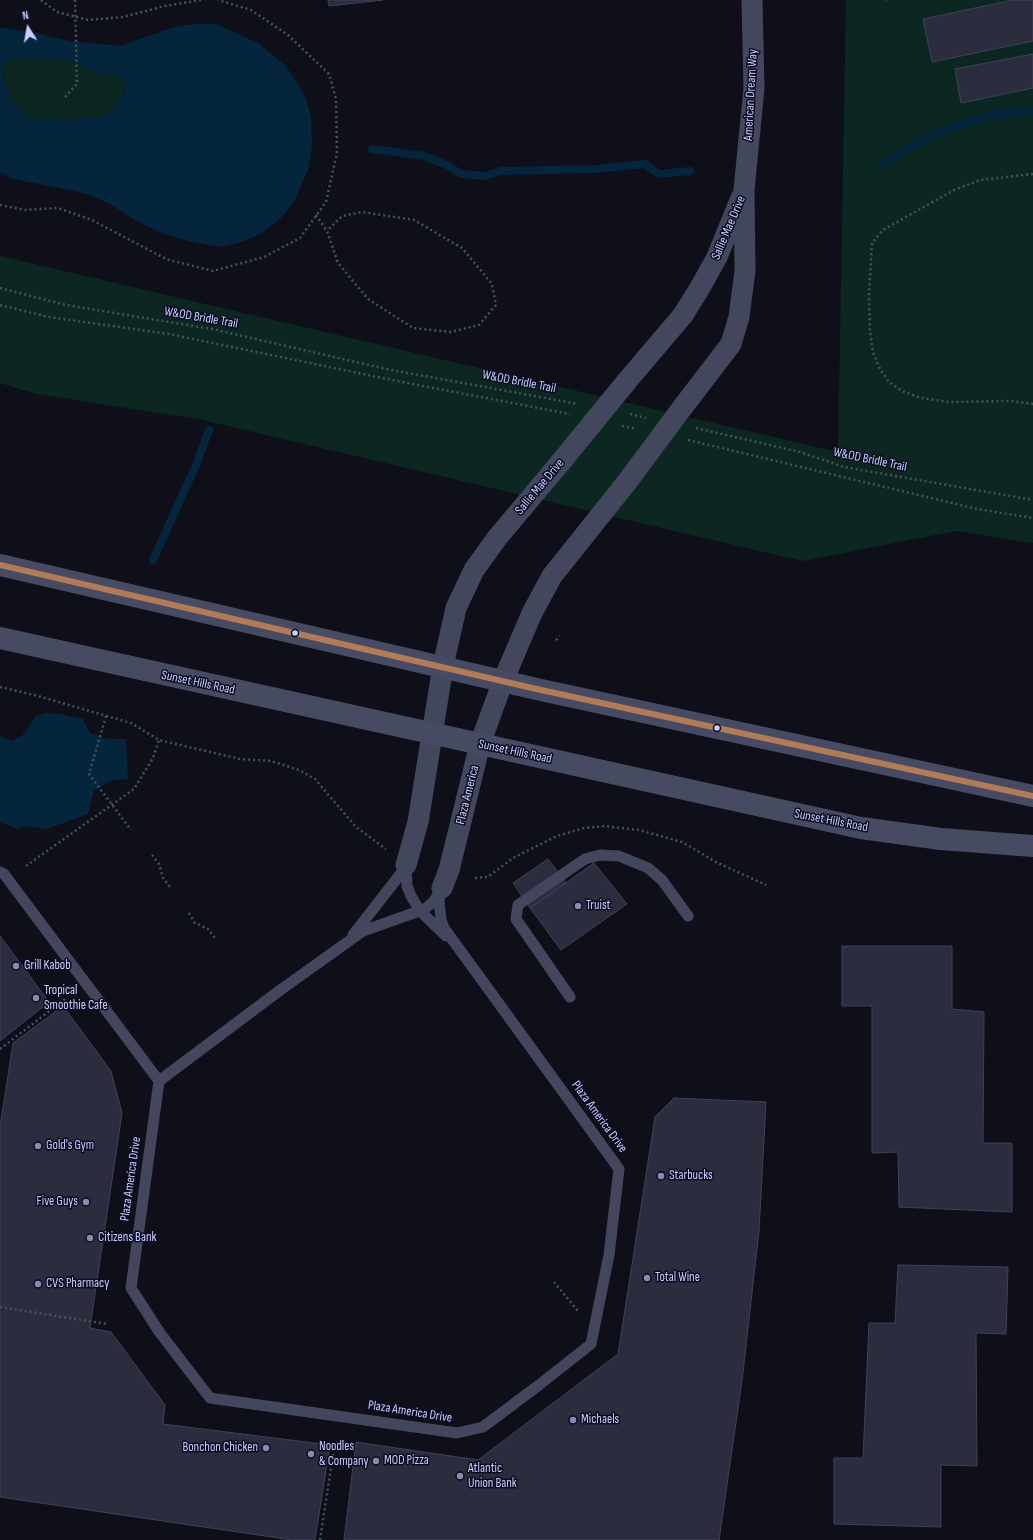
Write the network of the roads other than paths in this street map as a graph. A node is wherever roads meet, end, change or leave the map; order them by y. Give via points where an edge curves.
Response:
1 (752, 0) edge
2 (744, 190) junction
3 (0, 565) edge
4 (0, 638) edge
5 (443, 666) junction
6 (503, 681) junction
7 (434, 735) junction
8 (480, 744) junction
9 (1033, 796) edge
10 (1033, 846) edge
11 (406, 865) junction
12 (0, 872) edge
13 (442, 888) junction
14 (420, 911) junction
15 (688, 916) dead end
16 (348, 942) junction
17 (456, 944) junction
18 (570, 997) dead end
19 (159, 1080) junction

1 - 2 street, American Dream Way via 754,88
2 - 5 street, Sallie Mae Drive, bridge via 717,257 683,315 497,538 474,570 456,608
2 - 6 street, Sallie Mae Drive, bridge via 745,271 739,317 731,344 552,576 532,613
3 - 5 main road
4 - 7 main road, Sunset Hills Road
5 - 6 main road
5 - 7 street
6 - 8 street, Plaza America
6 - 9 main road
7 - 8 main road, Sunset Hills Road
7 - 11 street via 418,822
8 - 10 main road, Sunset Hills Road via 861,828
8 - 13 street, Plaza America via 448,874
11 - 14 lane via 407,886
11 - 16 lane
12 - 19 lane
13 - 14 lane via 434,901
13 - 17 lane via 439,901 441,920
14 - 16 lane via 372,927
14 - 17 lane
15 - 18 lane via 662,880 648,868 620,856 600,855 585,859 518,905 516,919
16 - 19 lane
17 - 19 lane, Plaza America Drive via 619,1169 609,1255 592,1344 483,1427 457,1433 210,1398 160,1333 131,1288

